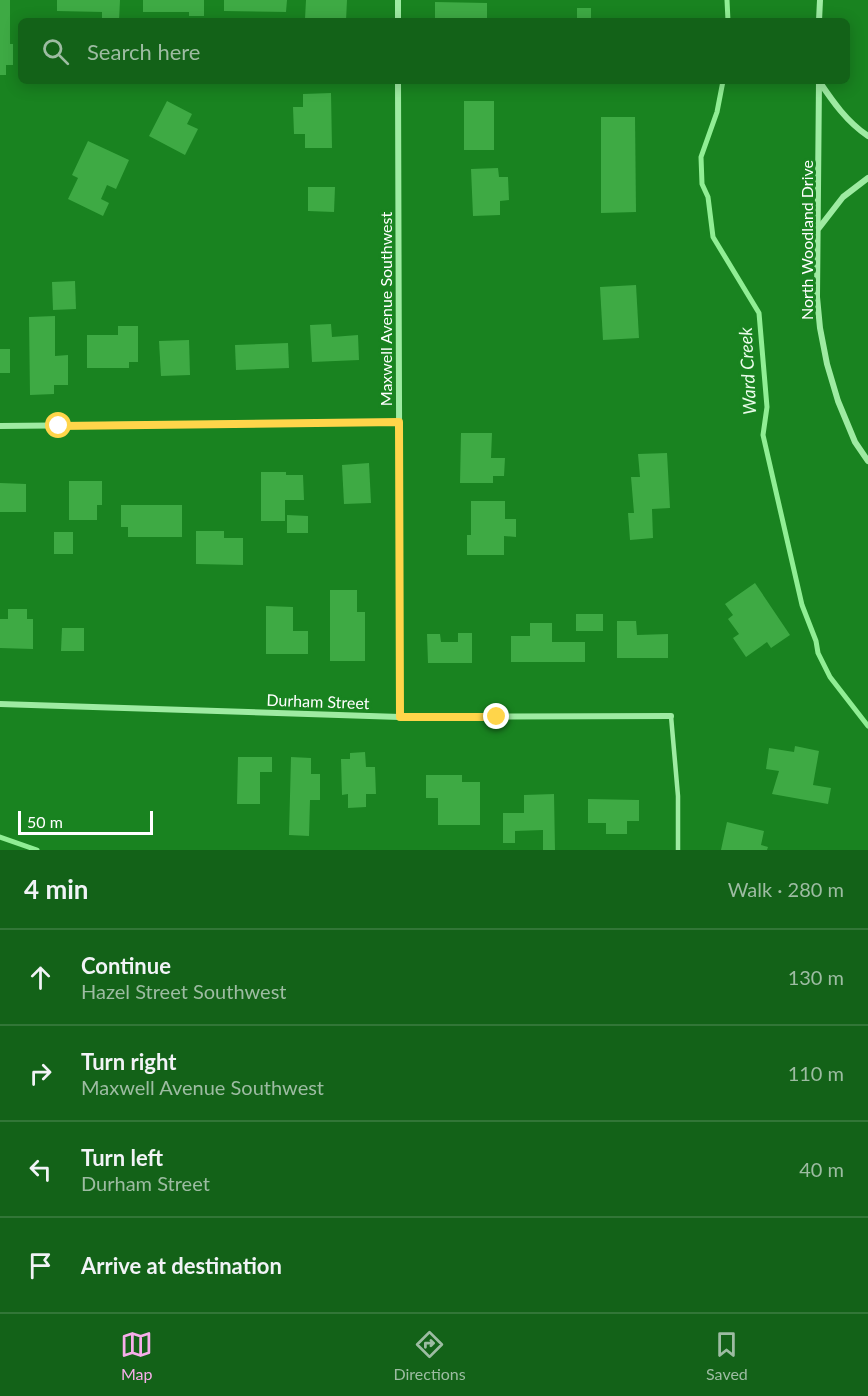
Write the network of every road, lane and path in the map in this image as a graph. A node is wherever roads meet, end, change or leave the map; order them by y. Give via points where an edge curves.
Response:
1 (398, 0) edge
2 (819, 0) edge
3 (398, 18) edge
4 (819, 18) edge
5 (398, 84) edge
6 (819, 84) edge
7 (821, 84) edge
8 (868, 136) edge
9 (868, 178) edge
10 (818, 228) junction
11 (399, 422) junction
12 (0, 426) edge
13 (868, 461) edge
14 (0, 704) edge
15 (671, 716) joint
16 (400, 717) junction
17 (678, 850) edge

1 - 3 street
2 - 4 street
5 - 11 street, Maxwell Avenue Southwest
6 - 10 street, North Woodland Drive
7 - 8 street via 848,120
9 - 10 street via 843,197
10 - 13 street, North Woodland Drive via 817,297 827,364 855,442
11 - 12 street
11 - 16 street, Maxwell Avenue Southwest
14 - 16 street, Durham Street
15 - 16 street, Durham Street
15 - 17 lane

